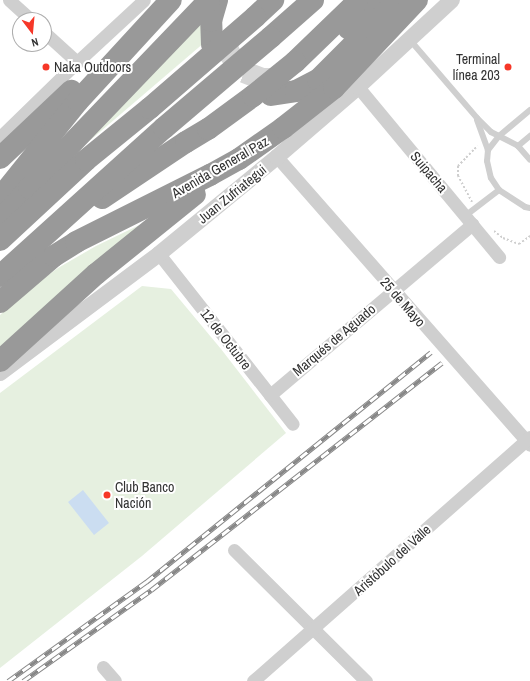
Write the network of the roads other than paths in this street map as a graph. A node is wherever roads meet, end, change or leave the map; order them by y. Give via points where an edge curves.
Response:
1 (9, 0) edge
2 (144, 0) edge
3 (171, 0) edge
4 (190, 0) edge
5 (209, 0) edge
6 (217, 0) edge
7 (229, 0) edge
8 (274, 0) edge
9 (313, 0) edge
10 (342, 0) edge
11 (359, 0) edge
12 (376, 0) edge
13 (398, 0) edge
14 (417, 0) edge
15 (452, 0) edge
16 (22, 12) edge
17 (409, 38) junction
18 (52, 39) edge
19 (121, 53) junction
20 (285, 57) junction
21 (77, 62) junction
22 (358, 87) junction
23 (271, 95) tunnel mouth
24 (530, 110) edge
25 (477, 118) junction
26 (499, 136) junction
27 (530, 136) edge
28 (0, 137) edge
29 (518, 146) junction
30 (488, 150) junction
31 (0, 158) edge
32 (277, 158) junction
33 (239, 159) junction
34 (530, 160) edge
35 (29, 188) junction
36 (499, 190) junction
37 (0, 198) edge
38 (528, 206) edge
39 (468, 220) junction
40 (0, 222) edge
41 (0, 240) edge
42 (32, 246) junction
43 (159, 254) junction
44 (499, 257) dead end
45 (0, 276) edge
46 (393, 290) junction
47 (0, 302) edge
48 (0, 361) edge
49 (0, 373) edge
50 (270, 395) junction
51 (294, 424) dead end
52 (529, 441) edge
53 (234, 550) dead end
54 (314, 629) junction
55 (103, 668) dead end
56 (115, 681) edge
57 (253, 681) edge
58 (366, 681) edge

1 - 16 street
2 - 21 street
3 - 19 highway
4 - 35 highway via 72,128
5 - 35 highway
6 - 7 highway via 211,21 217,38
8 - 41 highway, bridge via 86,160
9 - 20 highway
10 - 20 highway
11 - 20 highway
12 - 20 highway via 314,65 298,75
13 - 23 highway via 318,80 296,91
14 - 33 highway, Avenida General Paz via 334,88
15 - 17 street, Juan Zufriategui
17 - 22 street, Juan Zufriategui
17 - 25 lane
18 - 21 street
19 - 31 highway via 73,89
19 - 37 highway via 50,134
20 - 42 highway, bridge via 224,104 183,144
20 - 42 highway, bridge via 164,128
21 - 28 street
22 - 32 street, Juan Zufriategui
22 - 39 street, Suipacha
24 - 26 lane
25 - 26 lane
25 - 30 lane
26 - 29 lane
26 - 30 lane
27 - 29 lane
29 - 34 lane
30 - 36 lane via 488,169
32 - 43 street, Juan Zufriategui
32 - 46 street, 25 de Mayo
33 - 47 highway, Avenida General Paz via 181,191 76,242 54,256
33 - 48 highway via 96,274
35 - 40 highway
36 - 38 lane
36 - 39 lane
39 - 44 street, Suipacha
39 - 46 street, Marqués de Aguado
42 - 45 highway
43 - 49 street, Juan Zufriategui
43 - 50 street, 12 de Octubre
46 - 50 street, Marqués de Aguado
46 - 52 street, 25 de Mayo
50 - 51 street, 12 de Octubre
52 - 54 street, Aristóbulo del Valle
53 - 54 street
54 - 57 street, Aristóbulo del Valle
54 - 58 street
55 - 56 street

